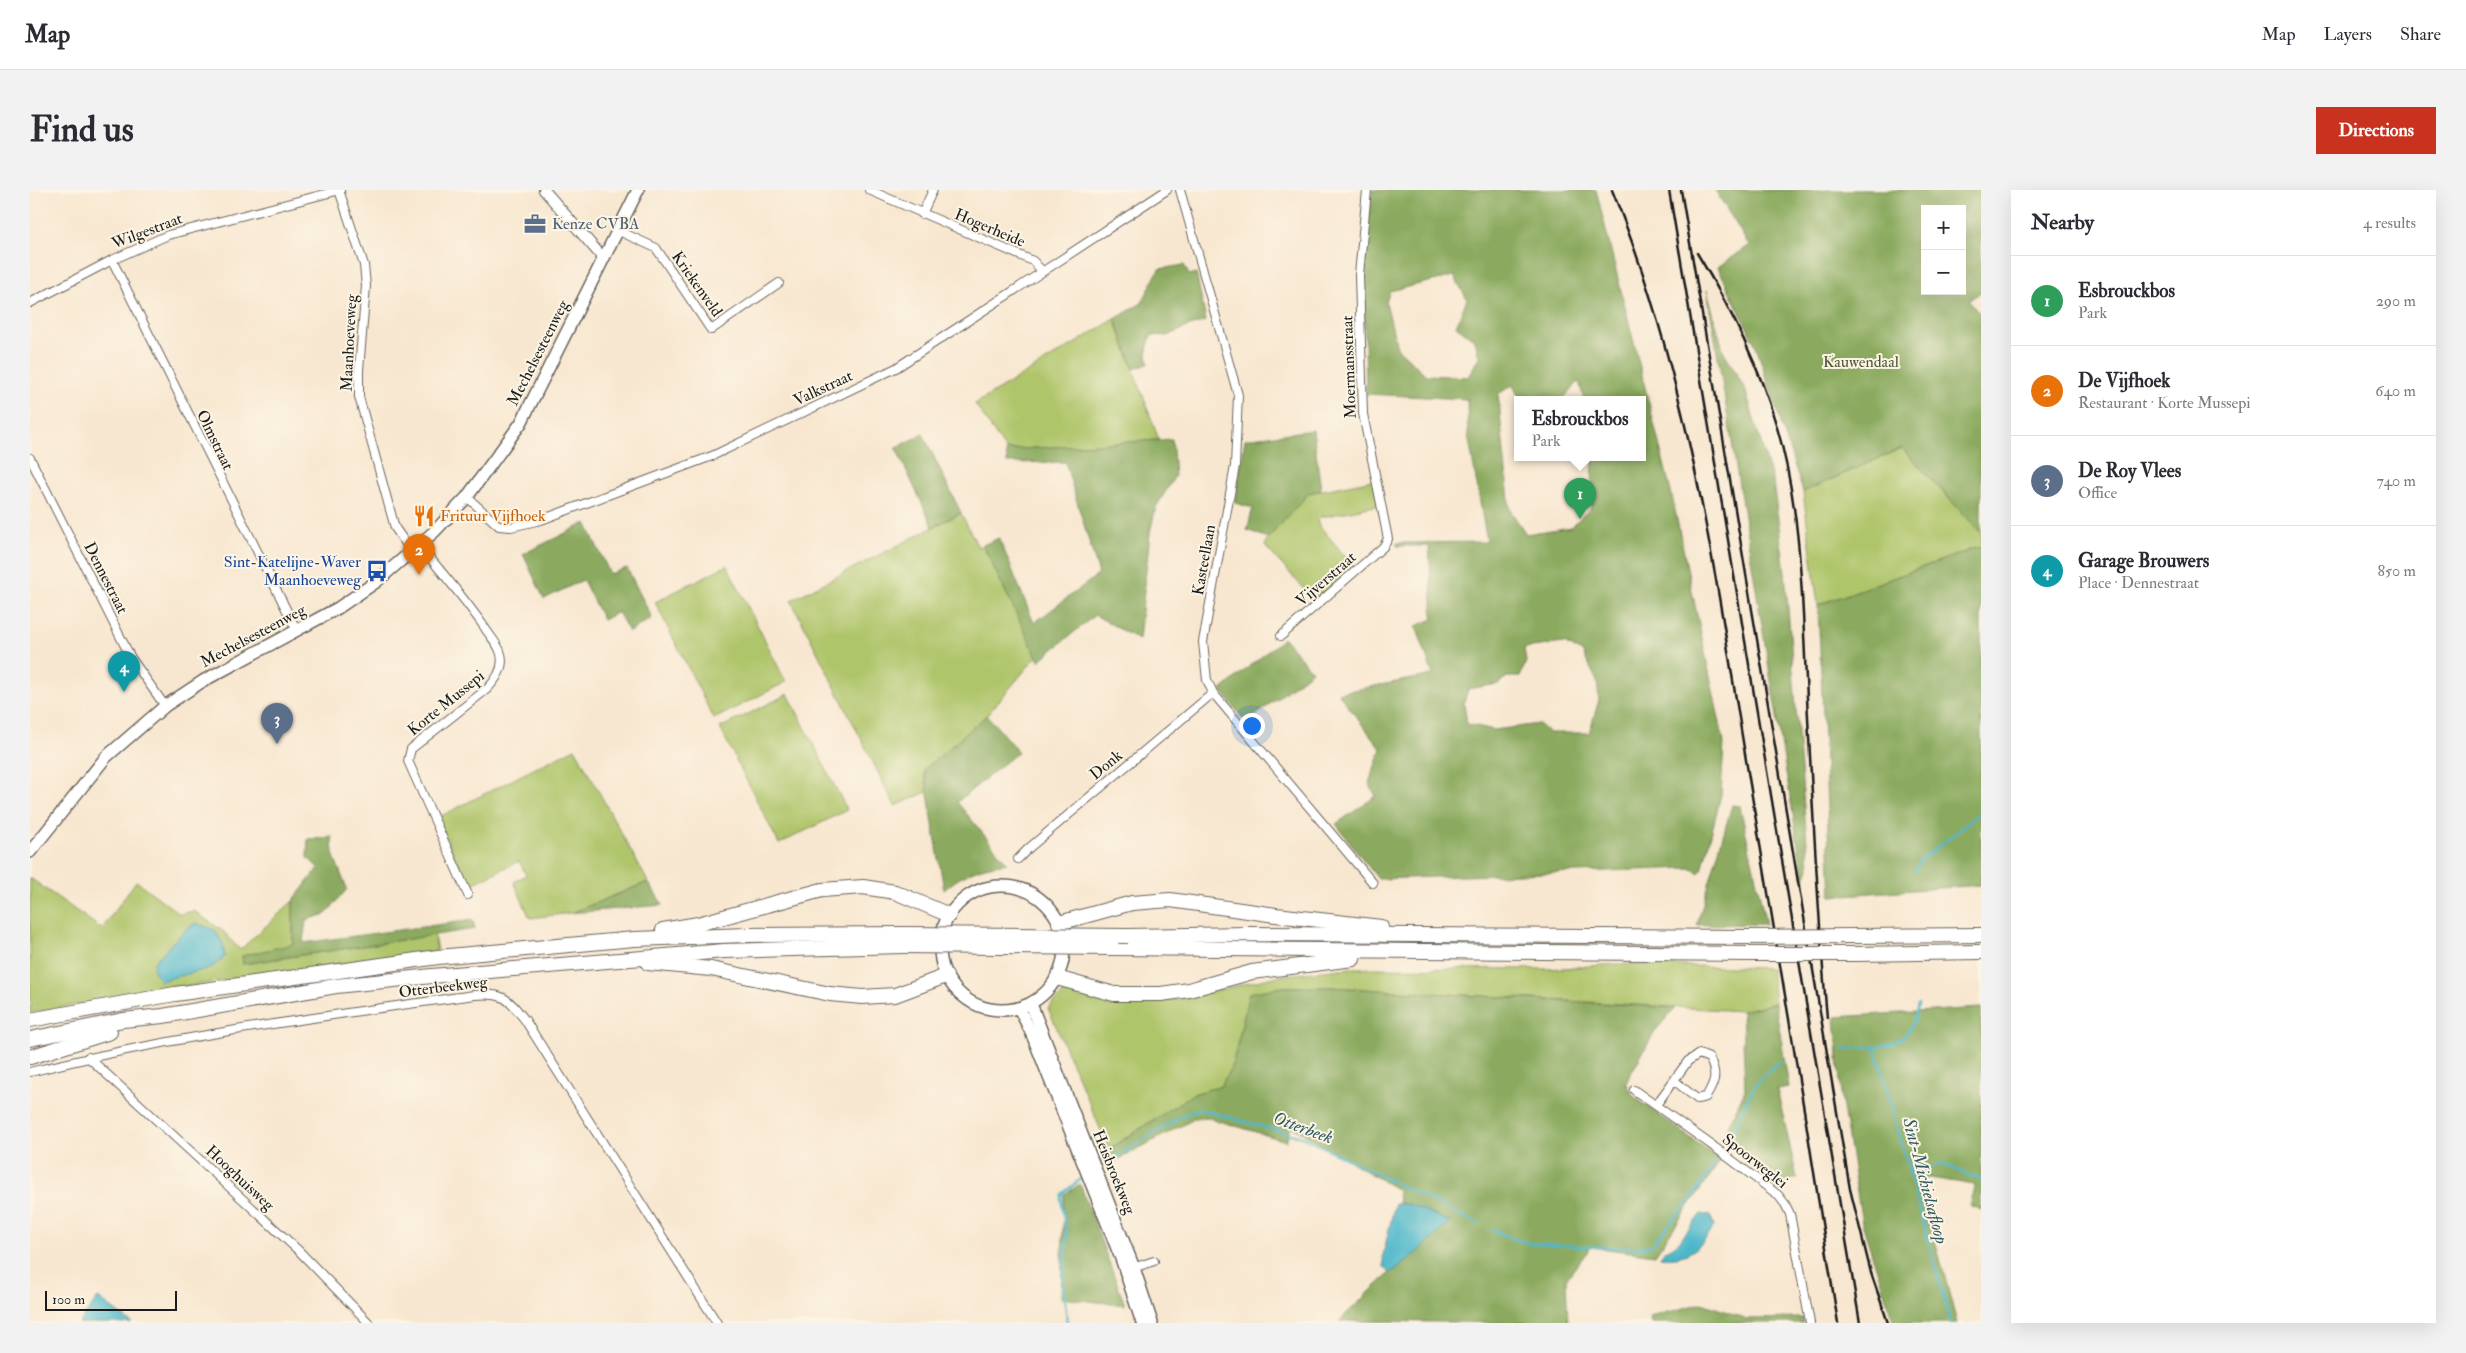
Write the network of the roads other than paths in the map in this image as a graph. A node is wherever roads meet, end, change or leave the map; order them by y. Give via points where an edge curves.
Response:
1 (339, 190) edge
2 (544, 190) edge
3 (638, 190) edge
4 (869, 190) edge
5 (933, 190) edge
6 (1167, 190) edge
7 (1180, 190) edge
8 (1367, 190) edge
9 (922, 214) junction
10 (617, 230) junction
11 (603, 258) junction
12 (112, 260) junction
13 (1042, 271) junction
14 (779, 283) dead end
15 (30, 303) edge
16 (30, 458) edge
17 (466, 497) junction
18 (1387, 541) joint
19 (416, 549) junction
20 (297, 631) junction
21 (1281, 636) dead end
22 (1213, 693) junction
23 (165, 706) junction
24 (30, 852) edge
25 (1018, 859) dead end
26 (1373, 883) dead end
27 (468, 895) dead end
28 (949, 915) junction
29 (1059, 923) junction
30 (1400, 935) junction
31 (1981, 935) edge
32 (634, 939) junction
33 (904, 940) junction
34 (1383, 952) junction
35 (1981, 952) edge
36 (619, 959) junction
37 (946, 976) junction
38 (1057, 978) junction
39 (201, 992) junction
40 (1031, 1004) junction
41 (1019, 1008) junction
42 (163, 1016) junction
43 (30, 1020) edge
44 (30, 1037) edge
45 (30, 1056) edge
46 (88, 1057) junction
47 (30, 1072) edge
48 (1675, 1081) junction
49 (1059, 1090) junction
50 (1634, 1090) dead end
51 (1656, 1105) junction
52 (1154, 1261) dead end
53 (1130, 1269) junction
54 (369, 1323) edge
55 (717, 1323) edge
56 (1142, 1323) edge
57 (1152, 1323) edge
58 (1810, 1323) edge

1 - 12 street, Wilgestraat via 168,234
1 - 19 street, Maanhoeveweg via 364,265 366,286 359,397 396,528
2 - 11 street
3 - 10 main road, Mechelsesteenweg
4 - 9 street, Hogerheide
5 - 9 street
6 - 13 street, Valkstraat
7 - 22 street, Kasteellaan via 1238,394 1235,466 1202,642 1207,680
8 - 18 street, Moermansstraat via 1359,276 1362,414
9 - 13 street, Hogerheide via 1033,261
10 - 11 main road, Mechelsesteenweg
10 - 14 street, Kriekenveld via 656,248 711,330
11 - 17 main road, Mechelsesteenweg via 521,423
12 - 15 street, Wilgestraat
12 - 20 street, Olmstraat
13 - 17 street, Valkstraat via 896,368 712,456 541,520 511,527 499,526
16 - 23 street, Dennestraat via 131,658
17 - 19 main road, Mechelsesteenweg
18 - 21 street, Vijverstraat
19 - 20 main road, Mechelsesteenweg via 376,582
19 - 27 street, Korte Mussepi via 476,615 500,650 501,669 497,678 411,749 408,755 408,762
20 - 23 main road, Mechelsesteenweg via 202,681
22 - 25 street, Donk
22 - 26 street, Kasteellaan
23 - 24 main road, Mechelsesteenweg via 106,757
28 - 29 main road via 972,894 1004,886 1036,896 1054,913
28 - 32 highway via 895,892 862,887 822,890
28 - 37 main road via 940,946
29 - 30 highway via 1132,903 1170,900 1285,917 1380,926
29 - 38 main road via 1065,947
30 - 31 highway, bridge
30 - 33 highway, bridge
32 - 33 highway via 747,935
32 - 39 highway via 438,957
33 - 34 highway, bridge via 1114,948
33 - 36 highway
34 - 35 highway, bridge
34 - 38 highway via 1252,972 1189,990 1161,994 1114,994
36 - 37 highway via 711,969 830,994 862,997 895,994
36 - 42 highway via 336,986
37 - 41 main road via 972,1003 995,1010
38 - 40 main road
39 - 43 highway via 104,1005
39 - 44 highway
40 - 41 main road
40 - 49 main road, Heisbroekweg
41 - 49 main road, Heisbroekweg
42 - 44 highway
42 - 45 highway
46 - 47 street, Otterbeekweg
46 - 54 street, Hooghuisweg via 299,1252
46 - 55 street, Otterbeekweg via 199,1035 415,1003 492,993 503,996 526,1020
48 - 48 street via 1697,1099 1706,1097 1716,1081 1714,1068 1709,1058 1699,1054 1688,1061
48 - 51 street
49 - 53 main road, Heisbroekweg
50 - 51 street, Spoorweglei
51 - 58 street, Spoorweglei via 1717,1148 1786,1204
52 - 53 street
53 - 56 main road, Heisbroekweg
53 - 57 main road, Heisbroekweg

